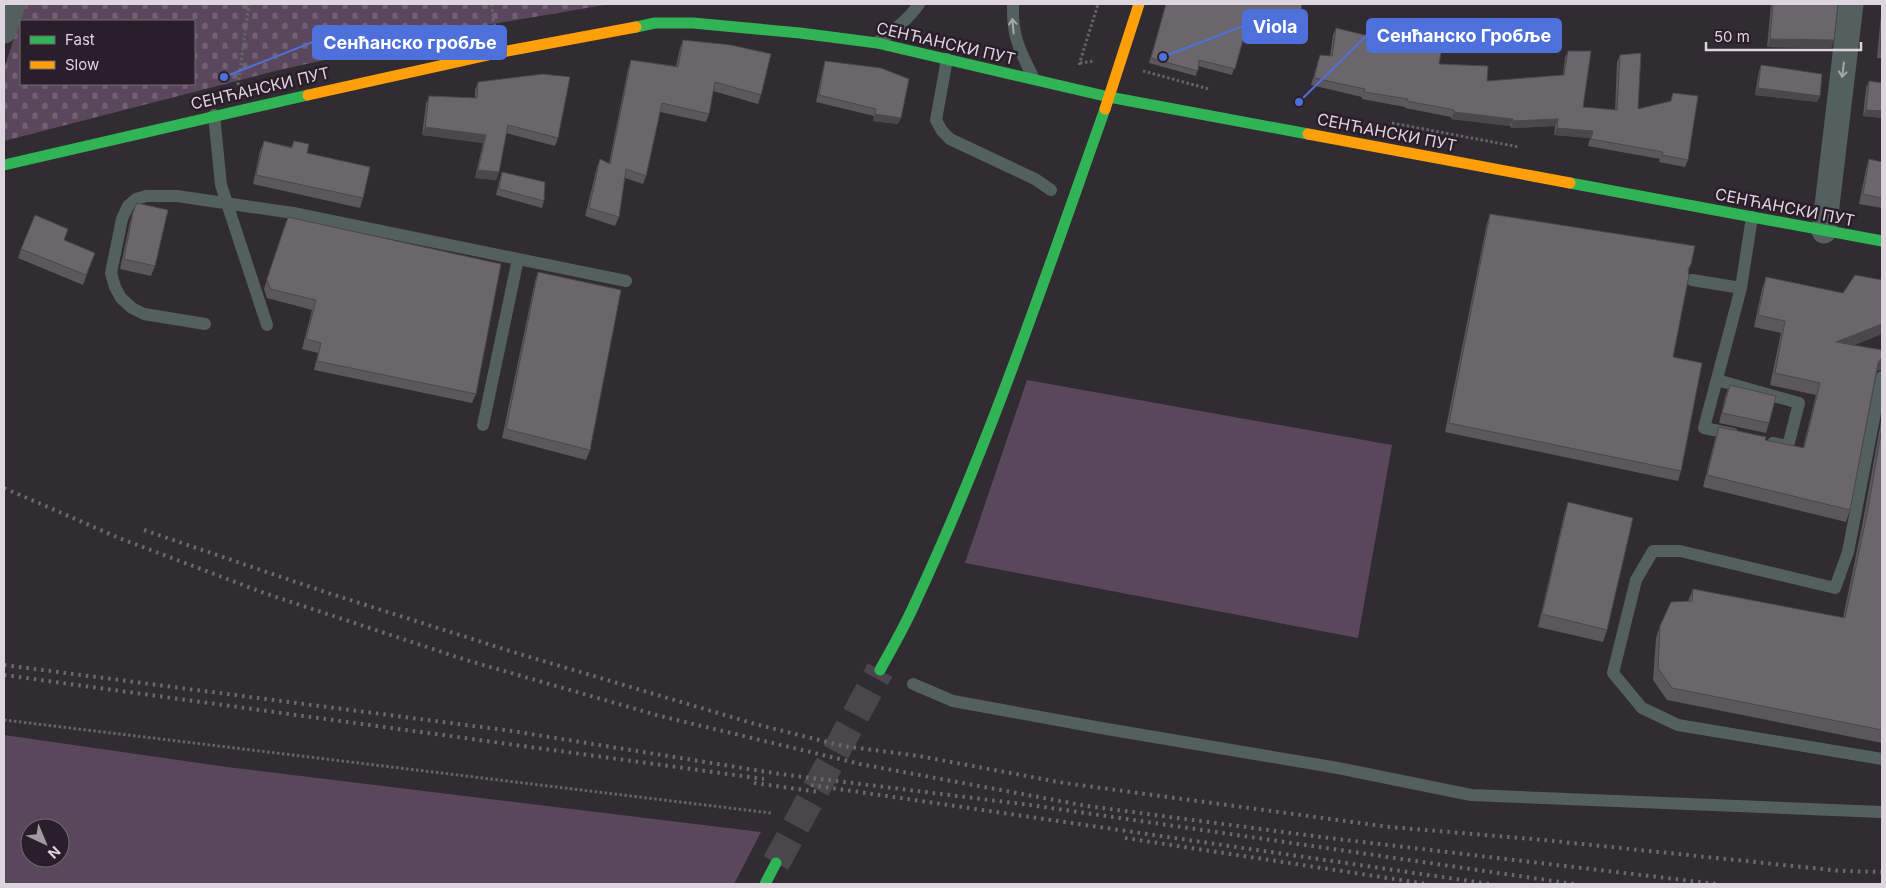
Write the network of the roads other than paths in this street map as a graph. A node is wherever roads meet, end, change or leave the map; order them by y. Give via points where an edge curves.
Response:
1 (13, 4) edge
2 (919, 4) edge
3 (1013, 4) edge
4 (1139, 4) edge
5 (1851, 4) edge
6 (4, 31) edge
7 (877, 43) junction
8 (947, 60) junction
9 (1034, 79) junction
10 (1109, 97) junction
11 (214, 115) junction
12 (4, 165) edge
13 (1051, 190) dead end
14 (226, 203) junction
15 (1752, 217) junction
16 (1824, 231) junction
17 (1882, 241) edge
18 (518, 259) junction
19 (626, 280) dead end
20 (1692, 280) edge
21 (1741, 288) junction
22 (205, 324) dead end
23 (267, 325) dead end
24 (1882, 377) edge
25 (1717, 380) junction
26 (483, 425) dead end
27 (1741, 436) edge
28 (1760, 440) edge
29 (880, 670) tunnel mouth
30 (913, 684) dead end
31 (1882, 759) edge
32 (1882, 812) edge
33 (776, 863) tunnel mouth
34 (764, 884) edge

1 - 6 street
2 - 7 lane via 896,29
9 -> 3 lane via 1014,36
4 - 10 main road
5 -> 16 street
7 - 8 main road, СЕНЋАНСКИ ПУТ
7 - 11 main road, СЕНЋАНСКИ ПУТ via 693,23 655,23 502,52
8 - 9 main road, СЕНЋАНСКИ ПУТ
8 - 13 lane via 936,120 942,130 950,139 1014,168
9 - 10 main road, СЕНЋАНСКИ ПУТ
10 - 15 main road, СЕНЋАНСКИ ПУТ
10 - 29 main road via 1024,342 915,604
11 - 12 main road, СЕНЋАНСКИ ПУТ
11 - 14 lane via 221,185
14 - 18 lane via 293,213
14 - 22 lane via 177,196 136,199 128,206 122,220 111,273 120,298 132,308 144,314
14 - 23 lane
15 - 16 main road, СЕНЋАНСКИ ПУТ
15 - 21 lane
16 - 17 main road, СЕНЋАНСКИ ПУТ
18 - 19 lane
18 - 26 lane
20 - 21 lane
21 - 25 lane
24 - 31 lane via 1848,552 1835,588 1680,552 1653,551 1636,580 1613,673 1642,708 1678,725
25 - 27 lane via 1704,428
25 - 28 lane via 1799,403 1788,446
30 - 32 lane via 953,701 1471,794
33 - 34 main road

